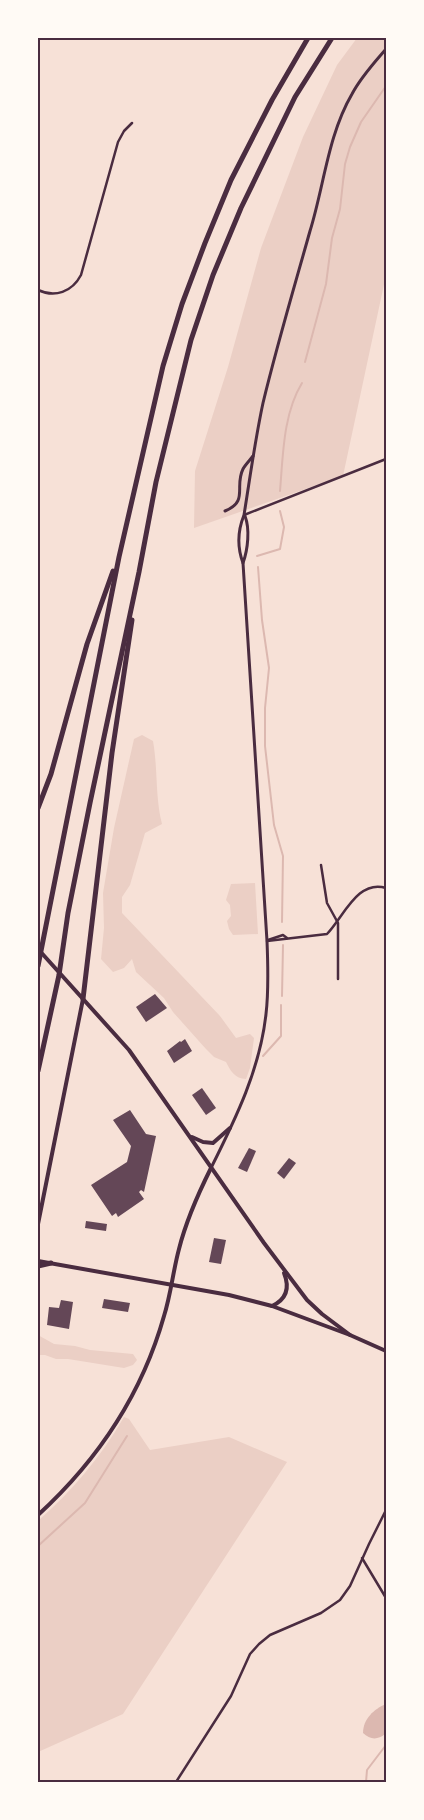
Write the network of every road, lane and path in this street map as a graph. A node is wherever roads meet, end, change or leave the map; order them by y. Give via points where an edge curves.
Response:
1 (308, 38) edge
2 (332, 38) edge
3 (386, 49) edge
4 (132, 123) dead end
5 (38, 290) edge
6 (253, 456) junction
7 (386, 459) edge
8 (225, 511) dead end
9 (244, 515) junction
10 (119, 557) junction
11 (243, 563) junction
12 (139, 572) junction
13 (38, 808) edge
14 (321, 865) dead end
15 (386, 888) edge
16 (338, 922) junction
17 (267, 941) junction
18 (38, 949) edge
19 (38, 966) edge
20 (338, 979) dead end
21 (83, 999) junction
22 (38, 1072) edge
23 (230, 1128) junction
24 (190, 1136) junction
25 (211, 1168) junction
26 (38, 1224) edge
27 (38, 1261) edge
28 (51, 1264) junction
29 (38, 1266) edge
30 (282, 1269) junction
31 (172, 1284) junction
32 (272, 1306) junction
33 (350, 1335) junction
34 (386, 1351) edge
35 (386, 1510) edge
36 (38, 1515) edge
37 (362, 1558) junction
38 (386, 1598) edge
39 (176, 1782) edge

1 - 10 highway via 235,172 182,304 163,366
2 - 12 highway via 295,97 237,216 213,275 190,340 175,398
3 - 6 street via 352,94 335,132 287,309
4 - 5 street via 118,142 78,281 62,293
6 - 8 street via 242,470 238,502 234,508
6 - 9 street
7 - 9 street
9 - 11 street via 247,526
9 - 11 street via 239,534
10 - 13 highway via 87,644 51,774
10 - 19 highway
11 - 17 street
12 - 21 highway via 112,753
12 - 22 highway
14 - 16 street via 327,903
15 - 16 street via 379,885 364,889
16 - 17 street via 327,934 287,938 283,935
16 - 20 street
17 - 23 street via 268,994 263,1034 249,1087
18 - 21 main road
21 - 24 main road via 129,1050
21 - 26 main road
23 - 24 main road via 213,1143
23 - 25 street
24 - 25 main road
25 - 30 main road
25 - 31 main road via 186,1224
27 - 28 main road
28 - 29 highway
28 - 31 main road
30 - 32 main road via 287,1292
30 - 33 main road via 315,1308
31 - 32 main road
31 - 36 main road via 151,1354 109,1436 69,1485
32 - 33 main road
33 - 34 main road
35 - 37 street
37 - 38 street
37 - 39 street via 340,1600 321,1613 270,1635 250,1654 231,1696

